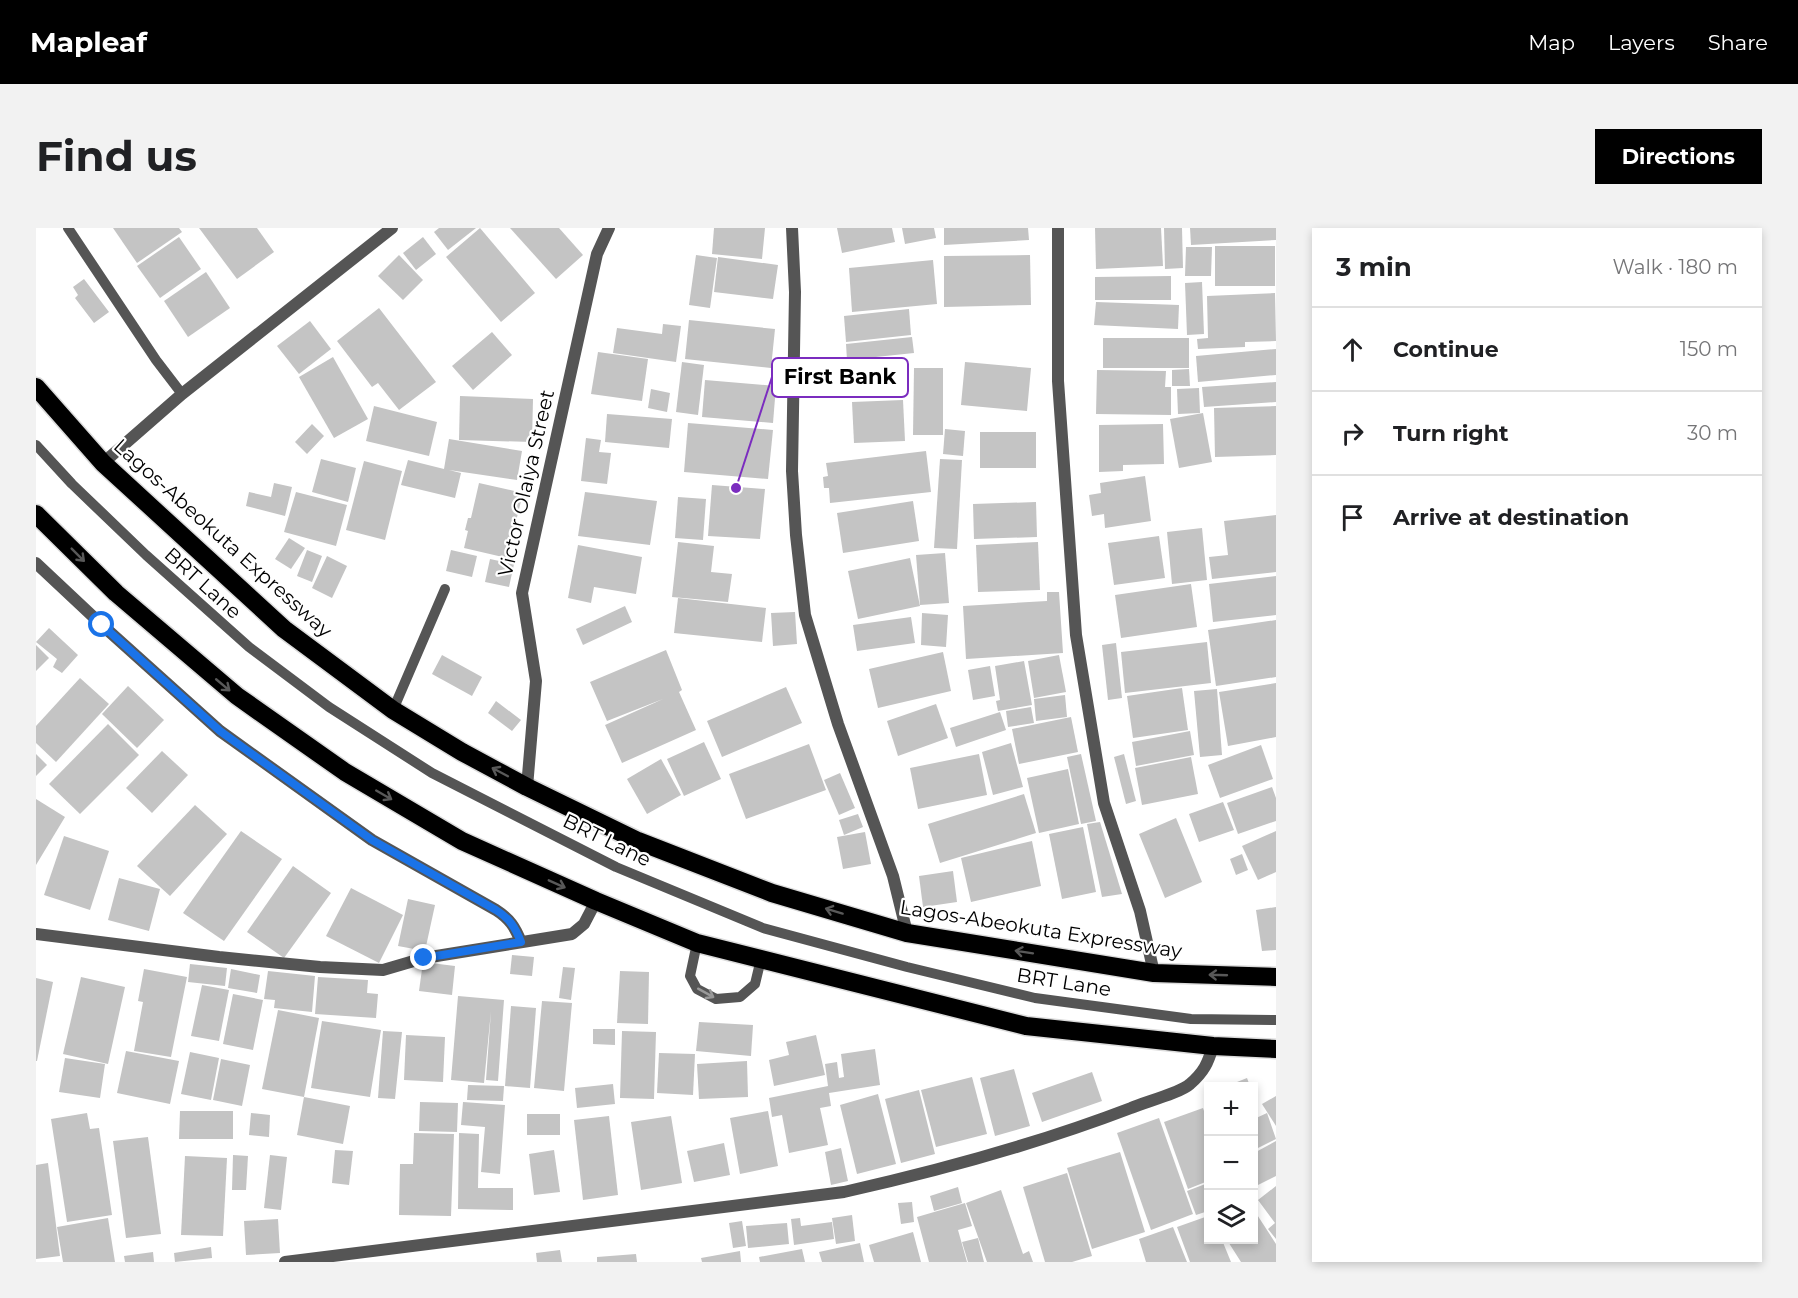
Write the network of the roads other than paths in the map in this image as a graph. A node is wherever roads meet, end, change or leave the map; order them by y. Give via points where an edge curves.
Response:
1 (68, 228) edge
2 (392, 228) edge
3 (609, 228) edge
4 (792, 228) edge
5 (1058, 228) edge
6 (36, 387) edge
7 (182, 394) junction
8 (36, 445) edge
9 (103, 463) junction
10 (36, 514) edge
11 (36, 563) edge
12 (445, 589) dead end
13 (393, 710) junction
14 (527, 787) junction
15 (596, 901) junction
16 (907, 933) junction
17 (36, 934) edge
18 (521, 942) junction
19 (697, 943) junction
20 (760, 959) junction
21 (1154, 973) junction
22 (1276, 977) edge
23 (1276, 1020) edge
24 (1213, 1046) junction
25 (1276, 1049) edge
26 (285, 1262) edge

1 - 7 lane
2 - 7 street
3 - 14 street, Victor Olaiya Street via 597,254 522,593 536,681
4 - 16 street via 792,471 805,615 838,724 893,876
5 - 21 street via 1058,381 1076,635 1104,803 1140,912
6 - 9 highway, Lagos-Abeokuta Expressway
7 - 9 street
8 - 23 lane, BRT Lane via 154,563 249,647 329,707 432,773 616,867 763,928 1035,998 1191,1019
9 - 13 highway, Lagos-Abeokuta Expressway via 284,629
10 -> 15 highway via 116,593 237,696 345,772 462,841
11 - 18 street via 220,731 372,840 503,914 515,927
12 - 13 lane
14 -> 13 highway, Lagos-Abeokuta Expressway
16 -> 14 highway, Lagos-Abeokuta Expressway via 772,893 638,841
15 - 18 street via 584,924 572,934
15 - 19 highway
21 -> 16 highway, Lagos-Abeokuta Expressway
17 - 18 street via 219,957 383,970 424,958
19 - 20 highway
19 -> 20 lane via 690,976 697,989 716,999 740,997 755,984
20 - 24 highway via 1026,1026
22 -> 21 highway, Lagos-Abeokuta Expressway
24 - 25 highway
24 - 26 street via 1206,1068 1189,1086 1088,1125 903,1179 844,1192

